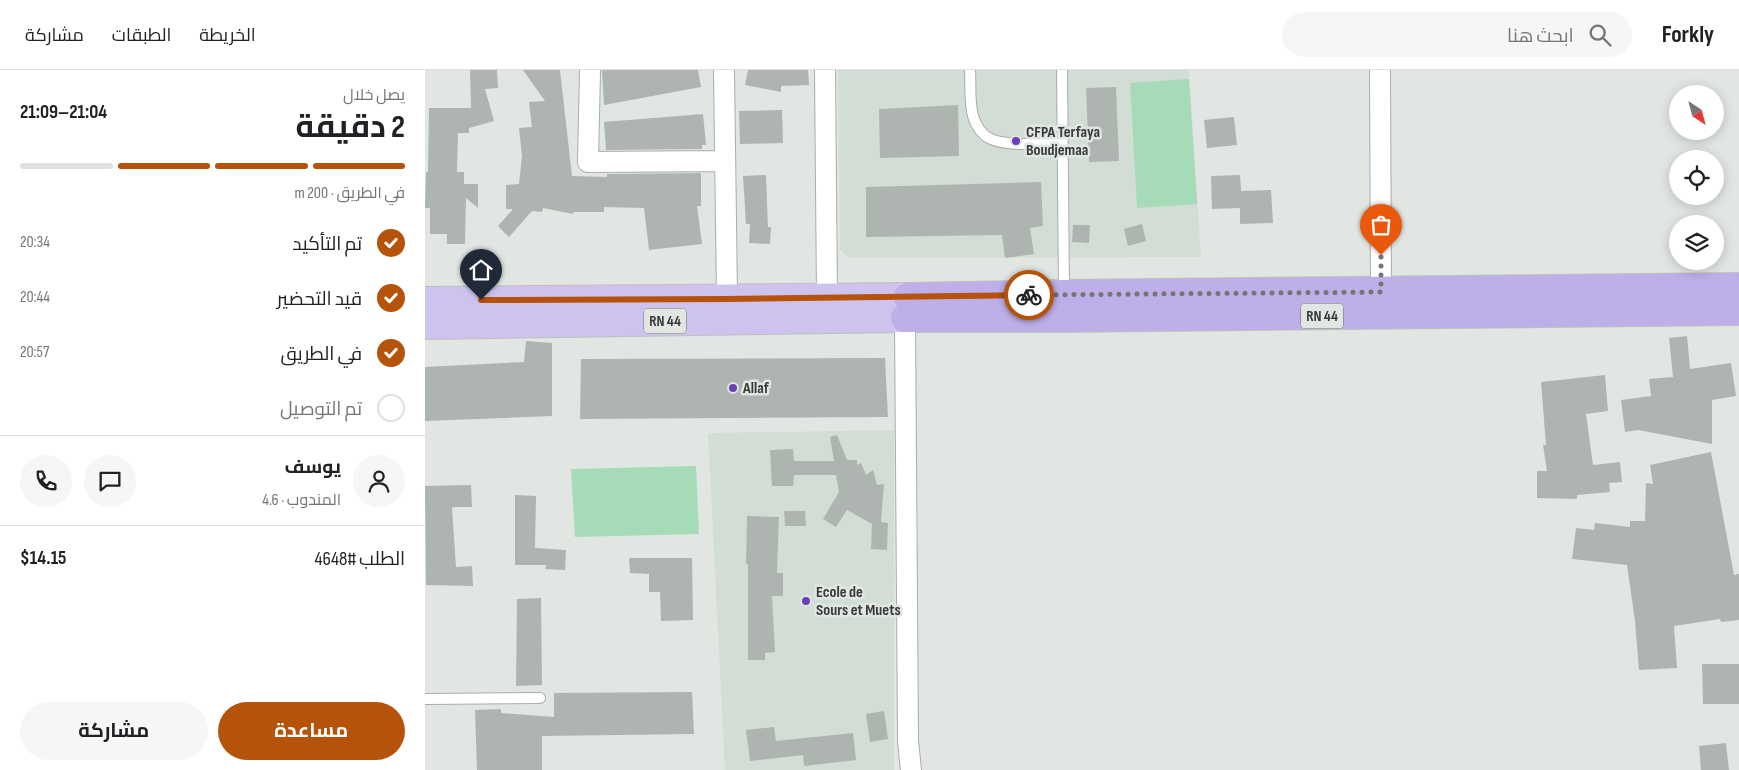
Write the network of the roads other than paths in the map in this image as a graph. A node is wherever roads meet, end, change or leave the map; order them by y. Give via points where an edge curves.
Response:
1 (590, 70) edge
2 (724, 70) edge
3 (825, 70) edge
4 (970, 70) edge
5 (1062, 70) edge
6 (1380, 70) edge
7 (1062, 144) junction
8 (725, 161) junction
9 (1739, 287) edge
10 (1381, 292) junction
11 (1064, 294) junction
12 (827, 298) junction
13 (727, 299) junction
14 (425, 301) edge
15 (906, 307) junction
16 (1739, 311) edge
17 (425, 325) edge
18 (540, 698) dead end
19 (425, 699) edge
20 (911, 770) edge

1 - 8 street via 588,162
2 - 8 street
3 - 12 street
4 - 7 lane via 973,116 987,138 1001,143
5 - 7 lane
6 - 10 street
7 - 11 lane
8 - 13 street
9 - 10 highway, RN 44
10 - 11 highway, RN 44
11 - 15 highway, RN 44
12 - 13 main road, RN 44
12 - 15 main road, RN 44
13 - 14 main road, RN 44
15 - 16 highway, RN 44 via 1071,318
15 - 17 main road, RN 44
15 - 20 street via 908,741
18 - 19 lane

